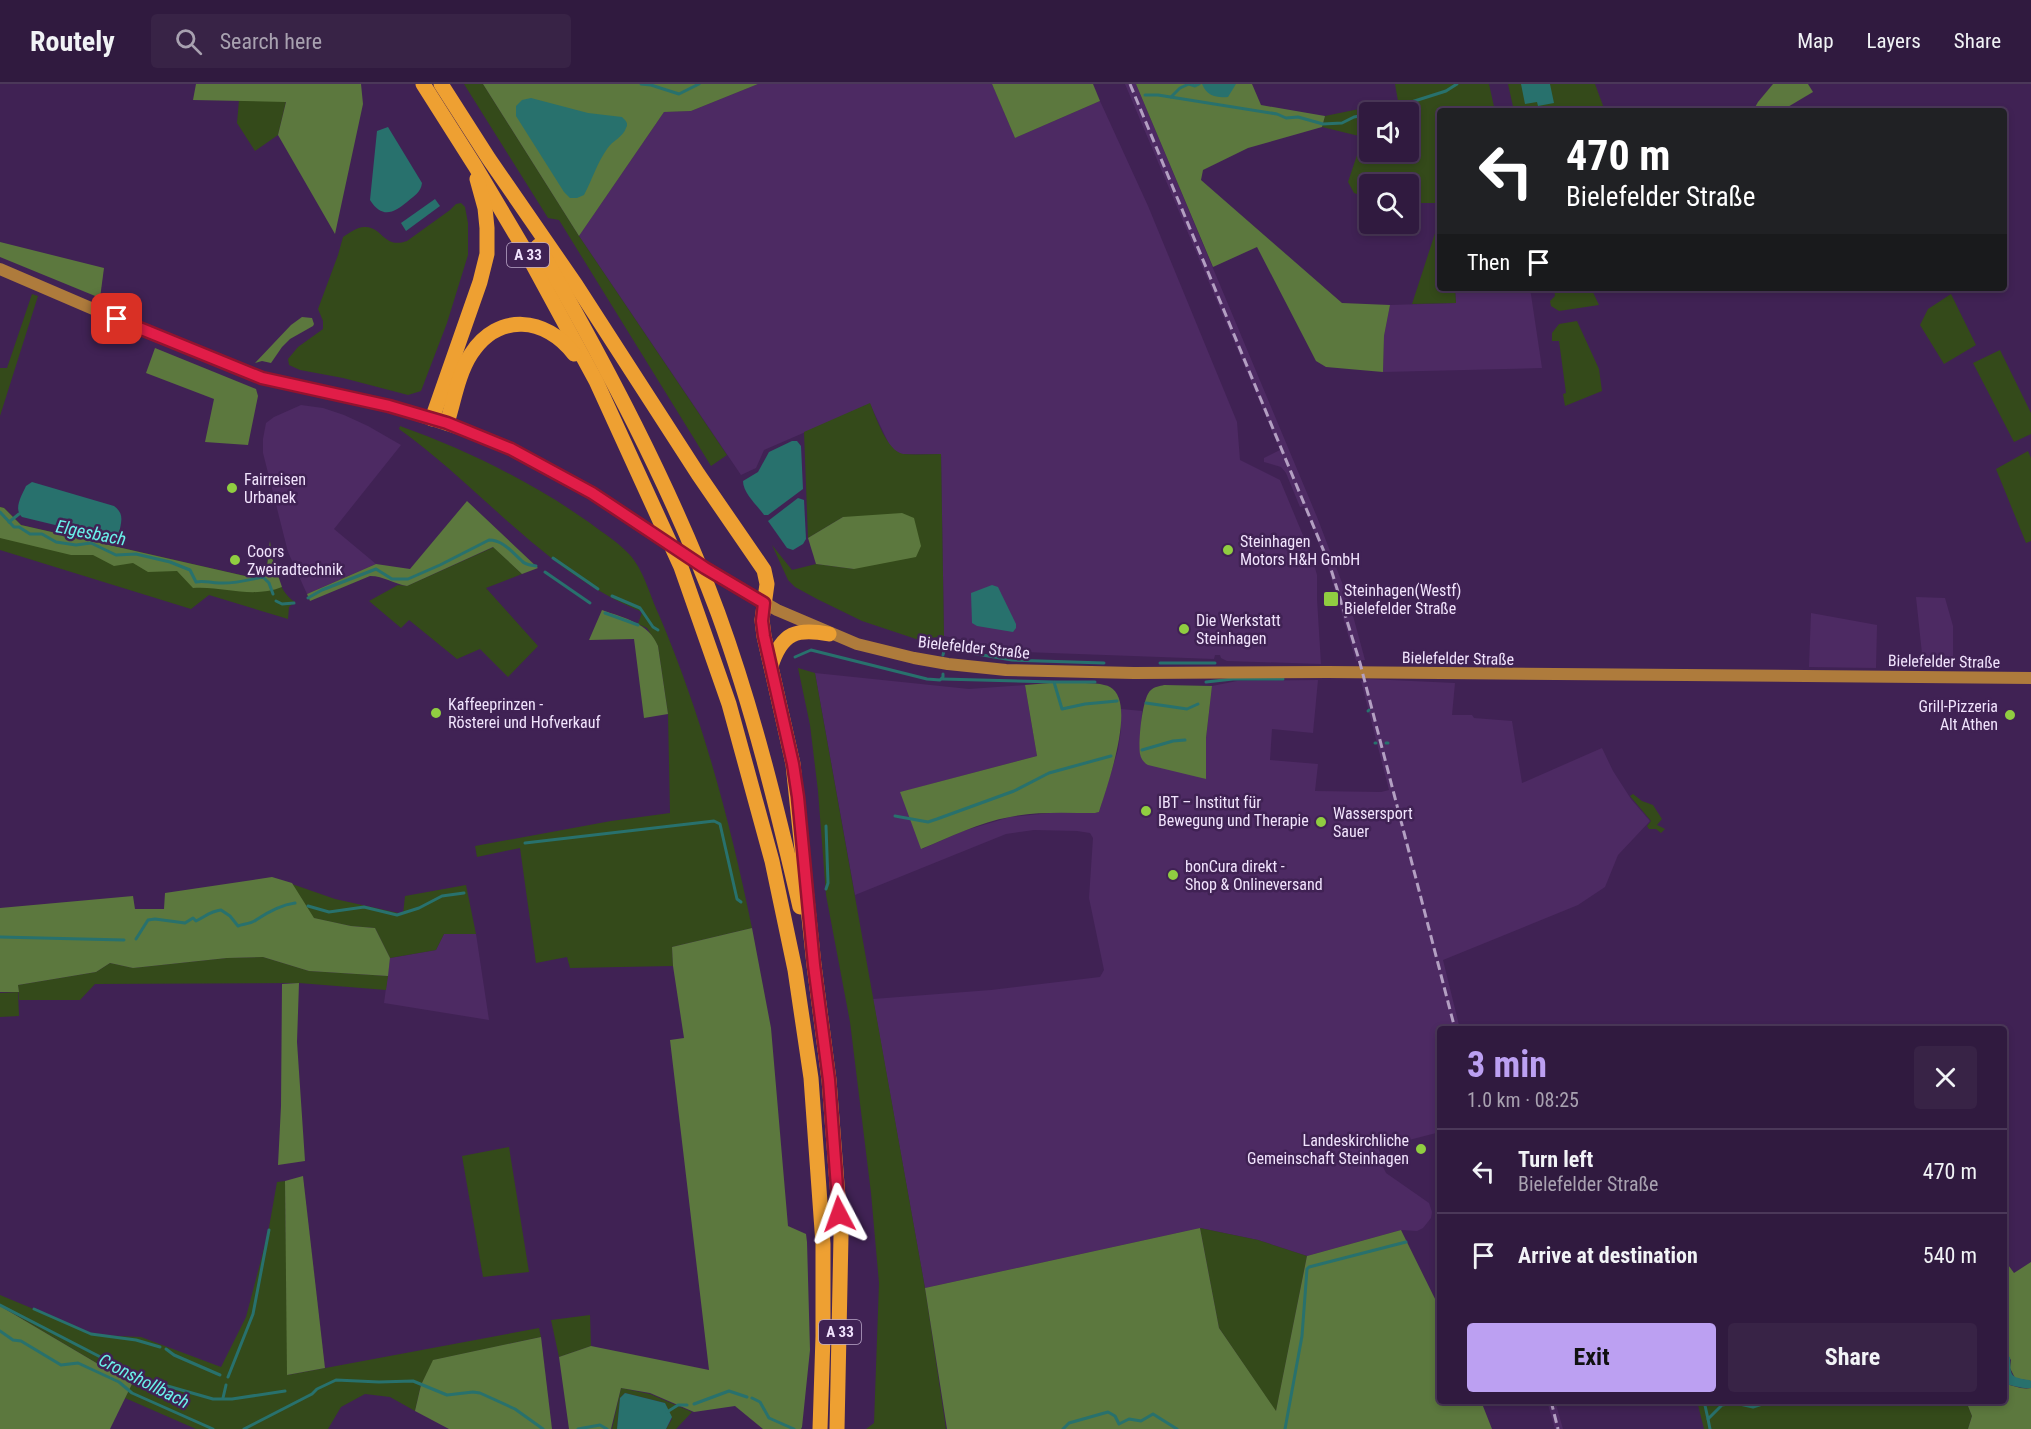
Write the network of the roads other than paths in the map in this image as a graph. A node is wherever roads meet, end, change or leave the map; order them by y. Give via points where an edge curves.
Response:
1 (423, 84) edge
2 (441, 84) edge
3 (455, 134) junction
4 (489, 159) junction
5 (0, 269) edge
6 (596, 381) junction
7 (439, 421) junction
8 (764, 603) junction
9 (829, 634) junction
10 (771, 666) junction
11 (2031, 678) edge
12 (814, 965) junction
13 (820, 1429) edge
14 (837, 1429) edge

1 - 3 highway, A 33
2 - 4 highway, A 33
3 - 6 highway, A 33 via 526,252
3 - 7 highway via 480,189 487,254
4 - 8 highway via 757,558 767,577
4 - 12 highway, A 33 via 603,362 699,566 759,743
5 - 7 main road, Bielefelder Straße via 262,378
6 - 7 highway via 554,333 527,325 505,327 486,337 470,356
6 - 13 highway, A 33 via 685,576 729,704 772,861 795,970 811,1078 823,1244
7 - 8 main road, Bielefelder Straße via 544,466
8 - 9 main road, Bielefelder Straße
8 - 10 highway via 762,621
9 - 10 highway via 804,630 792,635 780,645
9 - 11 main road, Bielefelder Straße via 914,658 1006,670
10 - 12 highway via 798,797
12 - 14 highway, A 33 via 829,1080 841,1236

